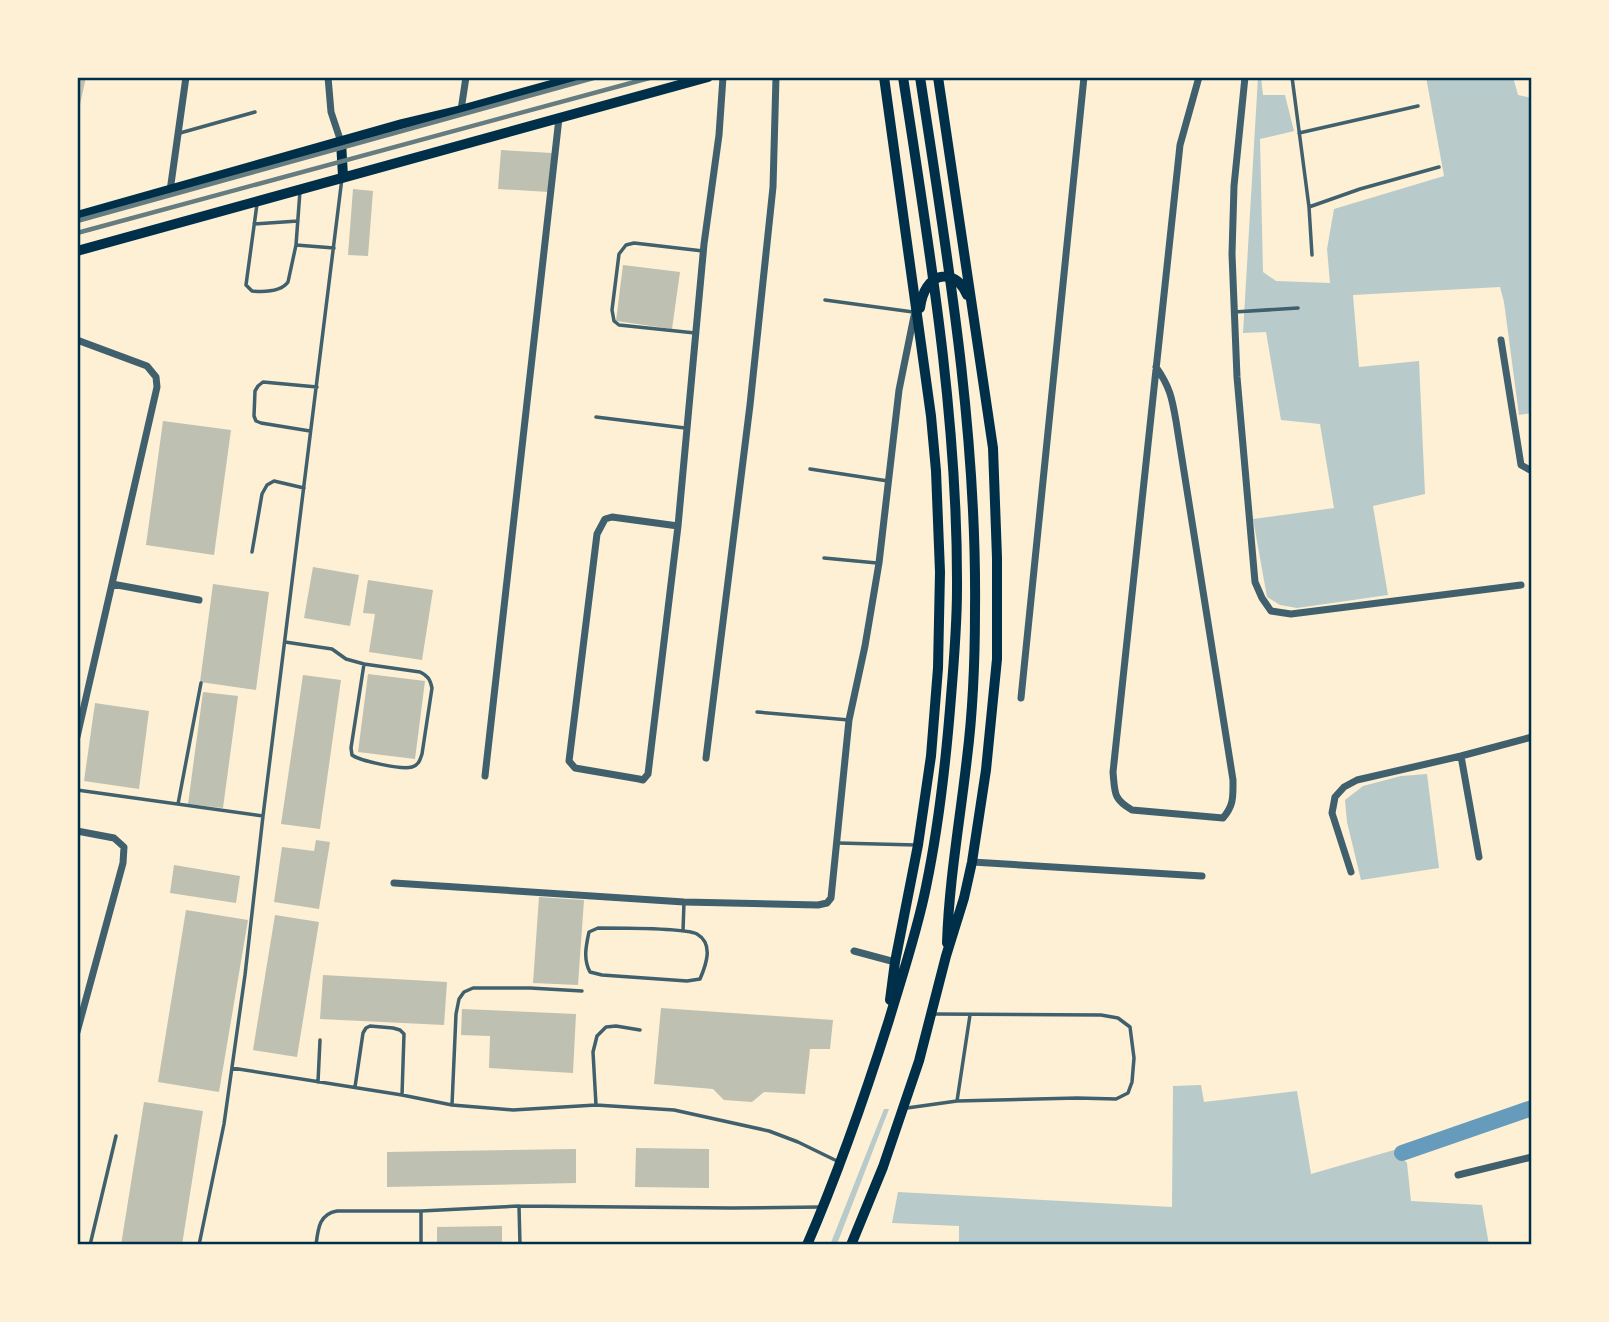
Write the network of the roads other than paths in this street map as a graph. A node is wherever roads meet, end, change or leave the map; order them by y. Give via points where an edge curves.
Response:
1 (186, 77) edge
2 (328, 77) edge
3 (466, 77) edge
4 (580, 77) edge
5 (708, 77) edge
6 (723, 77) edge
7 (776, 77) edge
8 (884, 77) edge
9 (903, 77) edge
10 (920, 77) edge
11 (938, 77) edge
12 (1084, 77) edge
13 (1199, 77) edge
14 (1245, 77) edge
15 (1292, 77) edge
16 (550, 81) edge
17 (1418, 106) dead end
18 (461, 110) junction
19 (255, 112) dead end
20 (559, 118) junction
21 (1299, 133) junction
22 (178, 134) junction
23 (341, 142) junction
24 (1439, 167) dead end
25 (343, 176) junction
26 (300, 189) junction
27 (170, 191) junction
28 (258, 201) junction
29 (1309, 207) junction
30 (77, 216) edge
31 (298, 221) junction
32 (254, 224) junction
33 (296, 245) junction
34 (334, 248) junction
35 (77, 251) edge
36 (704, 251) junction
37 (1312, 255) dead end
38 (825, 300) dead end
39 (972, 307) junction
40 (1297, 308) dead end
41 (917, 312) junction
42 (1234, 312) junction
43 (695, 333) junction
44 (77, 340) edge
45 (1501, 340) dead end
46 (1156, 368) junction
47 (317, 387) junction
48 (596, 417) dead end
49 (687, 428) junction
50 (311, 432) junction
51 (810, 469) dead end
52 (1532, 470) edge
53 (888, 481) junction
54 (304, 488) junction
55 (678, 526) junction
56 (252, 552) dead end
57 (824, 558) dead end
58 (879, 563) junction
59 (112, 584) junction
60 (1521, 585) dead end
61 (199, 600) dead end
62 (284, 642) junction
63 (364, 664) junction
64 (201, 683) dead end
65 (1021, 698) dead end
66 (757, 712) dead end
67 (849, 720) junction
68 (77, 737) edge
69 (1532, 737) edge
70 (1461, 757) junction
71 (706, 758) dead end
72 (485, 776) dead end
73 (77, 790) edge
74 (178, 804) junction
75 (263, 816) junction
76 (77, 831) edge
77 (838, 843) junction
78 (918, 845) junction
79 (1479, 857) dead end
80 (972, 862) junction
81 (1351, 872) dead end
82 (1202, 876) dead end
83 (394, 883) dead end
84 (684, 902) junction
85 (683, 931) junction
86 (854, 951) dead end
87 (946, 956) junction
88 (895, 962) junction
89 (582, 991) dead end
90 (932, 1014) junction
91 (970, 1015) junction
92 (887, 1024) junction
93 (640, 1030) dead end
94 (77, 1031) edge
95 (320, 1040) dead end
96 (232, 1068) junction
97 (318, 1082) junction
98 (355, 1087) junction
99 (402, 1095) junction
100 (957, 1101) junction
101 (452, 1105) junction
102 (596, 1105) junction
103 (903, 1109) junction
104 (116, 1136) dead end
105 (1532, 1157) edge
106 (841, 1163) junction
107 (1458, 1175) dead end
108 (519, 1206) junction
109 (823, 1207) junction
110 (421, 1211) junction
111 (90, 1245) edge
112 (199, 1245) edge
113 (316, 1245) edge
114 (421, 1245) edge
115 (520, 1245) edge
116 (807, 1245) edge
117 (851, 1245) edge

1 - 22 street
2 - 23 street via 331,112
3 - 18 street
4 - 16 main road
5 - 20 main road
6 - 36 street
7 - 71 street via 773,187
8 - 41 main road
9 - 92 main road via 936,288 950,421 957,591 947,751 933,848 911,948
10 - 87 main road via 957,320 974,503 975,612 968,756
11 - 39 main road
12 - 65 street
13 - 46 street via 1180,145
14 - 42 street via 1234,186
15 - 21 lane
16 - 18 main road
17 - 21 lane
18 - 23 main road
19 - 22 lane
20 - 25 main road
20 - 72 street
21 - 29 lane
22 - 27 street
23 - 25 main road
23 - 27 main road
24 - 29 lane
25 - 26 main road
25 - 34 lane
26 - 28 main road
26 - 31 lane
27 - 30 main road
28 - 32 lane
28 - 35 main road
29 - 37 lane
31 - 32 lane
31 - 33 lane
32 - 33 lane via 246,285 252,291 286,286
33 - 34 lane
34 - 47 lane
36 - 43 street
36 - 43 lane via 626,245 619,254 612,310 619,325
38 - 41 lane
39 - 41 main road via 965,289 951,276 931,282
39 - 80 main road via 993,448 997,609 992,717
40 - 42 lane
41 - 53 street via 899,390
41 - 78 main road via 936,471 940,572 931,756
42 - 60 street via 1255,582 1272,611 1291,614
43 - 49 street
44 - 59 street via 147,366 156,377
45 - 52 street via 1521,465
46 - 46 street via 1167,383 1176,421 1233,780 1230,810 1223,818 1132,810 1120,803 1115,791
47 - 50 lane
47 - 50 lane via 263,382 255,391 256,421
48 - 49 lane
49 - 55 street
50 - 54 lane
51 - 53 lane
53 - 58 street
54 - 56 lane via 274,481 267,485
54 - 62 lane
55 - 55 street via 612,517 605,519 597,534 569,761 575,768 643,780 648,774
57 - 58 lane
58 - 67 street
59 - 61 street
59 - 68 street
62 - 63 lane via 332,649
62 - 75 lane
63 - 63 lane via 420,672 430,679 422,754 415,766 358,760 352,755
64 - 74 lane
66 - 67 lane
67 - 77 street
69 - 70 street
70 - 79 street
70 - 81 street via 1357,780 1335,797 1332,813
73 - 74 lane
74 - 75 lane
75 - 96 lane
76 - 94 street via 114,838 124,847
77 - 78 lane
77 - 84 street via 827,903
78 - 88 main road
80 - 82 street
80 - 87 main road
83 - 84 street
84 - 85 lane
85 - 85 lane via 697,934 707,946 707,964 700,979 602,975 590,972 585,963 589,932 598,928
86 - 88 street
87 - 90 main road
88 - 92 main road
89 - 101 lane via 473,988 464,992 456,1014
90 - 91 lane
90 - 103 main road
91 - 100 lane
91 - 100 lane via 1118,1018 1130,1027 1132,1082 1128,1093 1116,1099
92 - 106 main road
93 - 102 lane via 606,1027 597,1035 593,1052
95 - 97 lane
96 - 97 lane
96 - 112 lane
97 - 98 lane
98 - 99 lane
98 - 99 lane via 366,1028 393,1028 404,1034
99 - 101 lane
100 - 103 lane
101 - 102 lane via 513,1110
102 - 106 lane via 674,1110 769,1131
103 - 117 main road
104 - 111 lane
105 - 107 street
106 - 109 main road
108 - 109 lane
108 - 110 lane
108 - 115 lane
109 - 116 main road
110 - 113 lane via 331,1212 320,1222
110 - 114 lane

